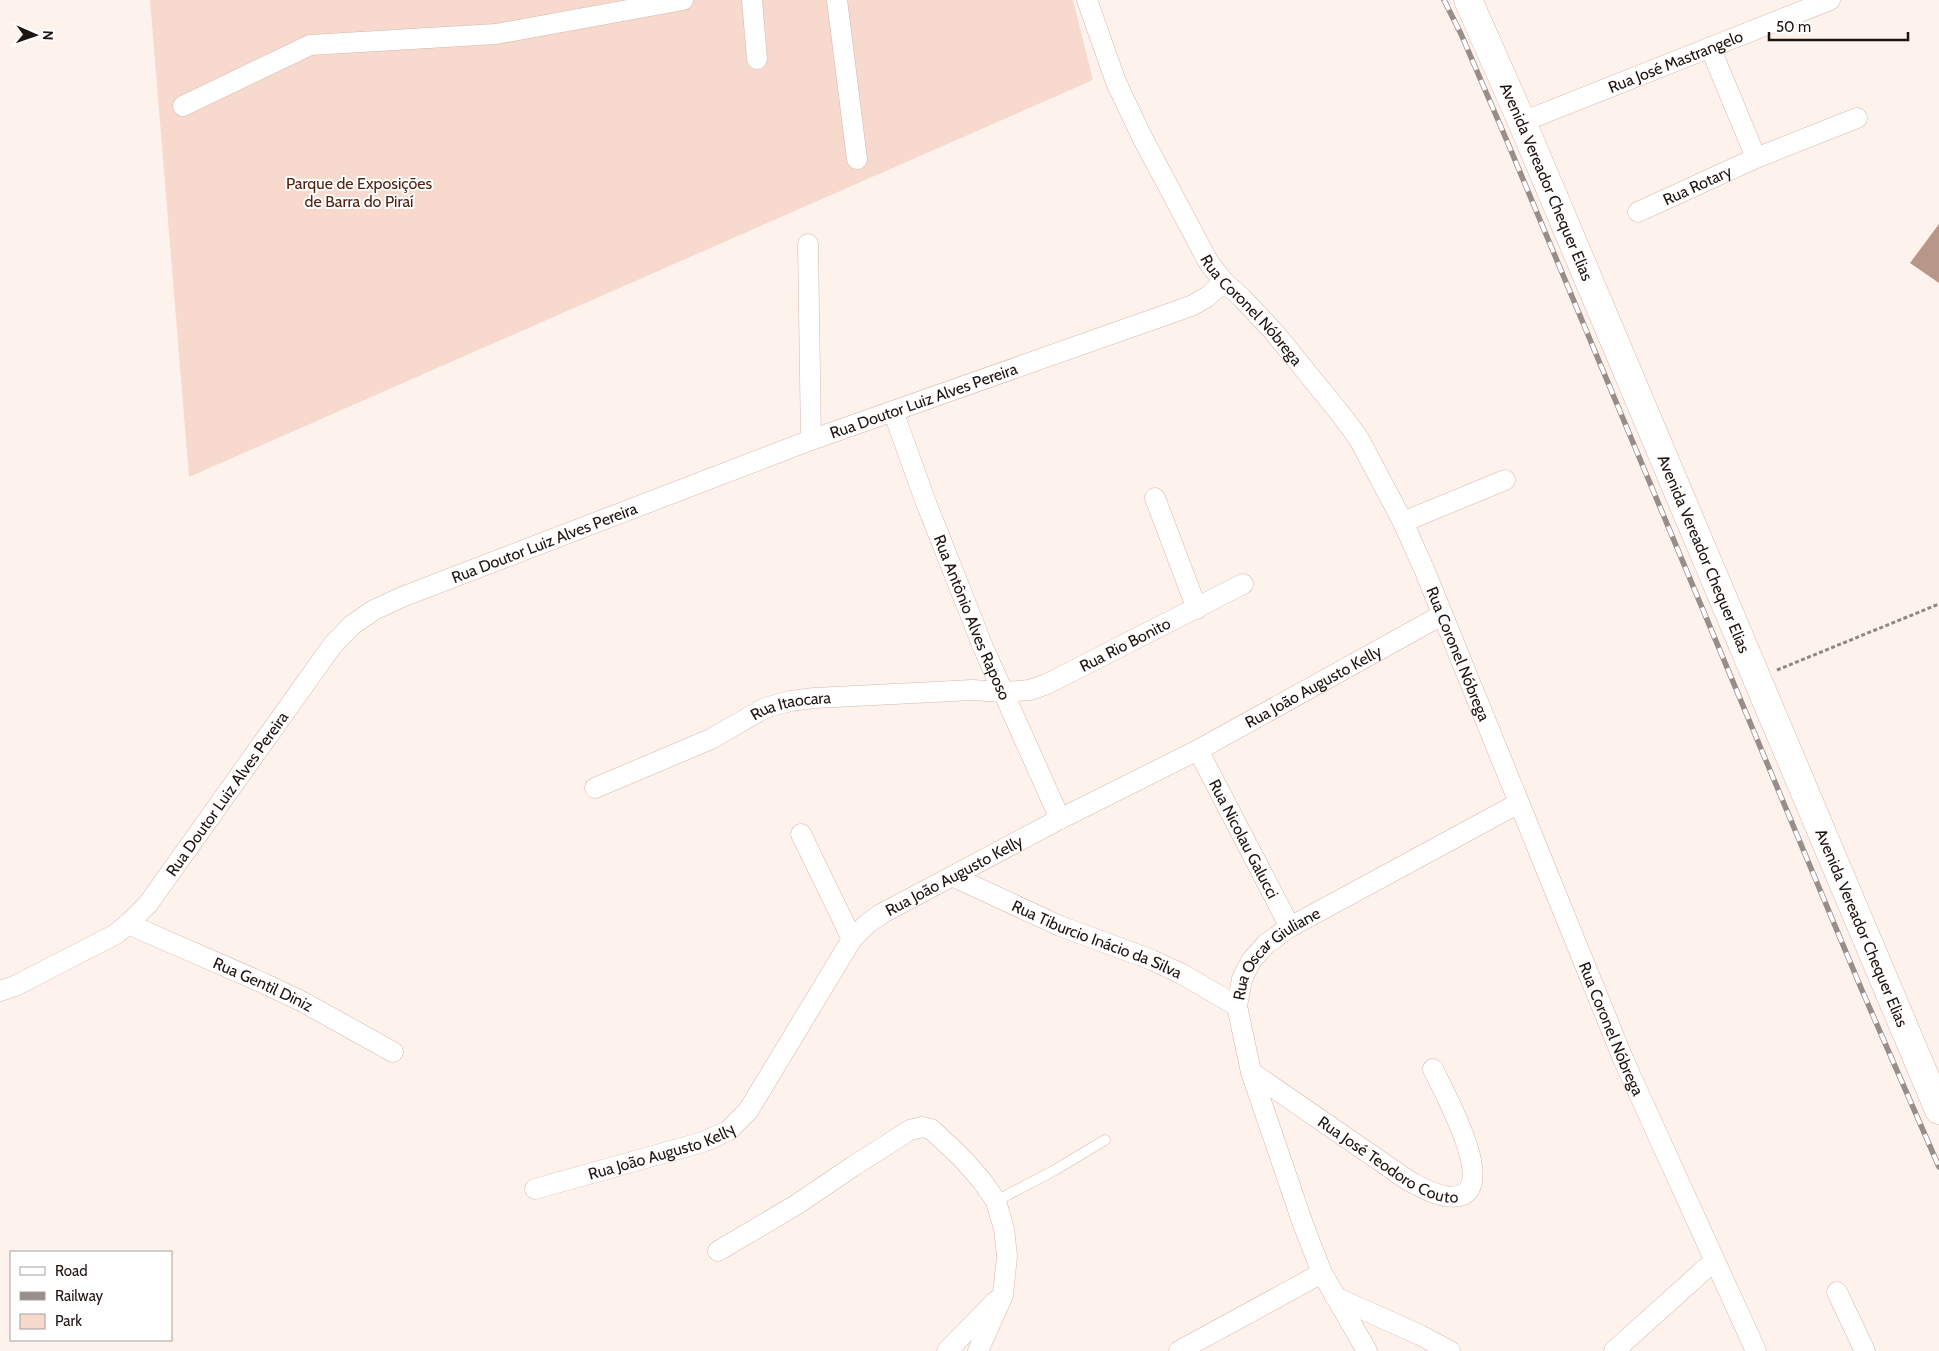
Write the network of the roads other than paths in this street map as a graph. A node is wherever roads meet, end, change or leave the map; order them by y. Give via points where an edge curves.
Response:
1 (683, 0) edge
2 (752, 0) edge
3 (837, 0) edge
4 (1087, 0) edge
5 (1468, 0) edge
6 (1830, 0) edge
7 (609, 7) edge
8 (1710, 47) junction
9 (756, 59) dead end
10 (183, 106) dead end
11 (1857, 118) dead end
12 (1522, 122) junction
13 (1756, 158) junction
14 (857, 159) dead end
15 (1638, 212) dead end
16 (808, 244) dead end
17 (1224, 282) junction
18 (893, 411) junction
19 (811, 440) junction
20 (1505, 480) dead end
21 (1155, 498) dead end
22 (1403, 522) junction
23 (1243, 584) dead end
24 (1197, 609) junction
25 (1442, 615) junction
26 (1004, 692) junction
27 (1198, 750) junction
28 (595, 788) dead end
29 (1519, 803) junction
30 (1060, 820) junction
31 (801, 834) dead end
32 (954, 877) junction
33 (128, 924) junction
34 (1290, 927) junction
35 (852, 939) junction
36 (0, 991) edge
37 (1237, 1006) junction
38 (393, 1052) dead end
39 (1433, 1069) dead end
40 (1251, 1072) junction
41 (1939, 1110) edge
42 (1105, 1140) dead end
43 (535, 1188) dead end
44 (996, 1201) junction
45 (718, 1251) dead end
46 (1714, 1260) junction
47 (1322, 1273) junction
48 (1838, 1292) dead end
49 (1003, 1294) junction
50 (1334, 1297) junction
51 (1622, 1348) edge
52 (947, 1351) edge
53 (978, 1351) edge
54 (1179, 1351) edge
55 (1367, 1351) edge
56 (1450, 1351) edge
57 (1756, 1351) edge
58 (1865, 1351) edge

1 - 7 street
2 - 9 street
3 - 14 street
4 - 17 street, Rua Coronel Nóbrega via 1116,82 1142,136 1210,263
5 - 12 main road, Avenida Vereador Chequer Elias
6 - 8 street, Rua José Mastrangelo
7 - 10 street via 557,22 496,34 310,45
8 - 12 street, Rua José Mastrangelo
8 - 13 street
11 - 13 street, Rua Rotary
12 - 41 main road, Avenida Vereador Chequer Elias
13 - 15 street, Rua Rotary
16 - 19 street
17 - 18 street, Rua Doutor Luiz Alves Pereira via 1191,306
17 - 22 street, Rua Coronel Nóbrega via 1274,332 1344,417
18 - 19 street, Rua Doutor Luiz Alves Pereira
18 - 26 street, Rua Antônio Alves Raposo via 973,623
19 - 33 street, Rua Doutor Luiz Alves Pereira via 402,597 352,625 332,646 148,904
20 - 22 street
21 - 24 street
22 - 25 street, Rua Coronel Nóbrega
23 - 24 street, Rua Rio Bonito
24 - 26 street, Rua Rio Bonito via 1047,684 1030,690
25 - 27 street, Rua João Augusto Kelly
25 - 29 street, Rua Coronel Nóbrega
26 - 28 street, Rua Itaocara via 972,690 790,701 765,708 711,738
26 - 30 street, Rua Antônio Alves Raposo
27 - 30 street, Rua João Augusto Kelly
27 - 34 street, Rua Nicolau Galucci
29 - 34 street, Rua Oscar Giuliane
29 - 46 street, Rua Coronel Nóbrega via 1624,1061
30 - 32 street, Rua João Augusto Kelly
31 - 35 street
32 - 35 street, Rua João Augusto Kelly via 881,914
32 - 37 street, Rua Tiburcio Inácio da Silva via 1060,926 1152,960
33 - 36 street, Rua Doutor Luiz Alves Pereira via 99,943
33 - 38 street, Rua Gentil Diniz via 262,982
34 - 37 street, Rua Oscar Giuliane via 1266,944 1251,961 1242,979
35 - 43 street, Rua João Augusto Kelly via 748,1111 728,1131 703,1142
37 - 40 street, Rua Oscar Giuliane
39 - 40 street, Rua José Teodoro Couto via 1468,1145 1473,1164 1474,1178 1469,1190 1458,1196 1432,1192 1409,1181
40 - 47 street, Rua Oscar Giuliane
42 - 44 lane
44 - 45 street via 962,1158 938,1134 922,1127 888,1142 796,1205
44 - 49 street via 1007,1256
46 - 51 street
46 - 57 street, Rua Coronel Nóbrega
47 - 50 street, Rua Oscar Giuliane
47 - 54 street
48 - 58 street
49 - 52 street
49 - 53 street
50 - 55 street, Rua Oscar Giuliane
50 - 56 street

